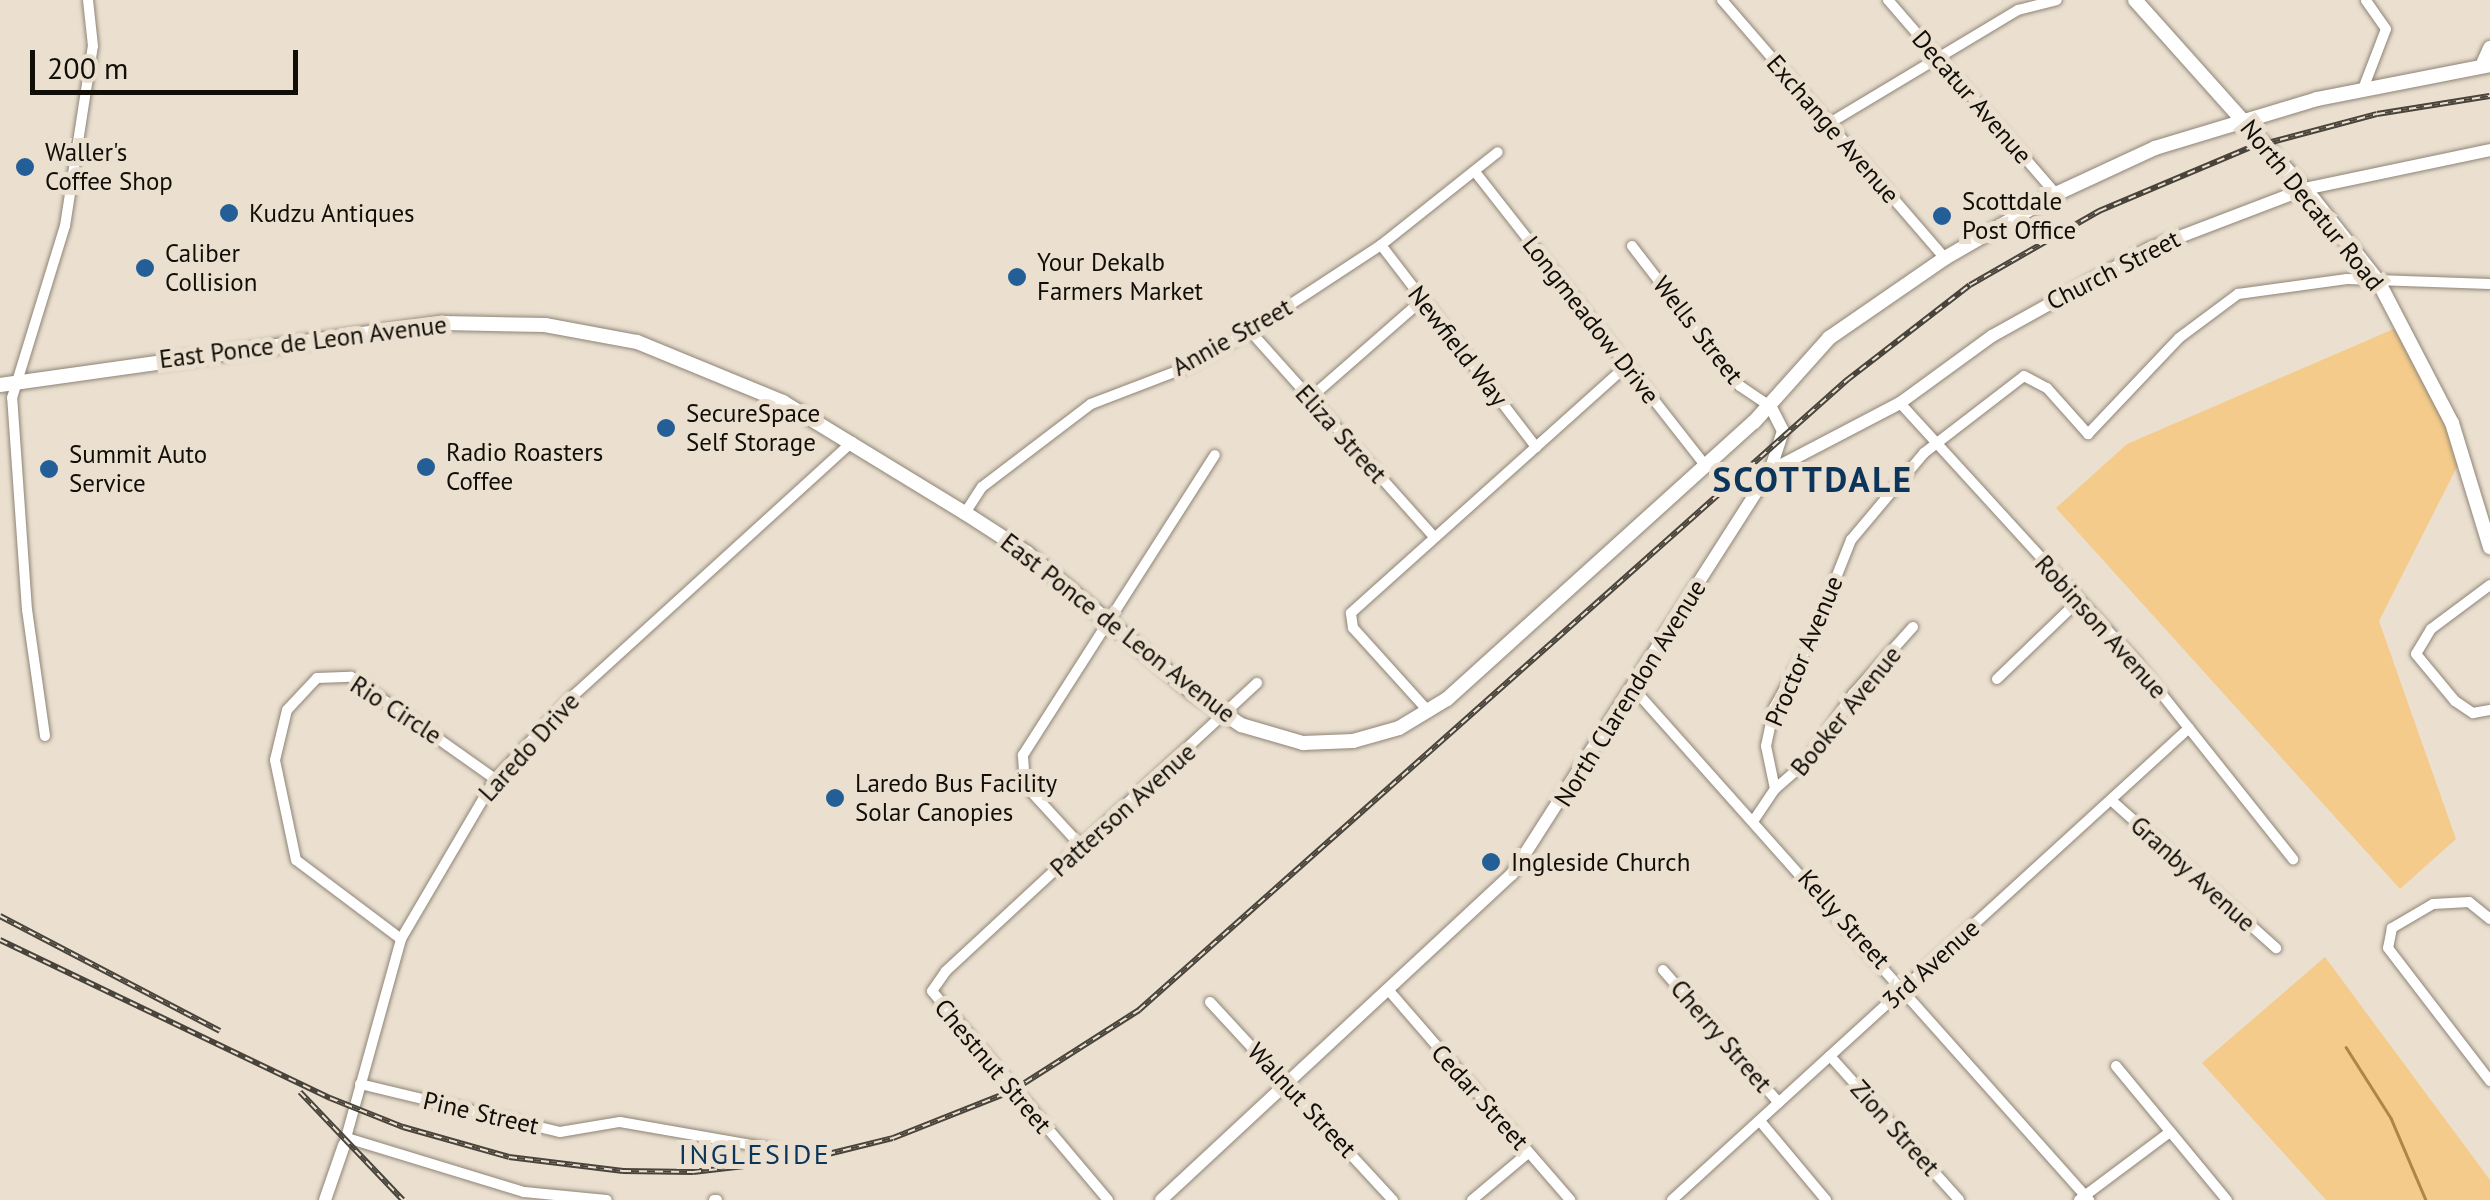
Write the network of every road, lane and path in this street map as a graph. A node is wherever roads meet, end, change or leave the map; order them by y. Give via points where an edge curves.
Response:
1 (88, 0) edge
2 (1722, 0) edge
3 (1888, 0) edge
4 (2057, 0) edge
5 (2135, 0) edge
6 (2366, 0) edge
7 (2490, 48) edge
8 (1937, 57) junction
9 (2486, 66) edge
10 (2362, 89) junction
11 (2243, 120) junction
12 (1828, 124) junction
13 (2490, 150) edge
14 (1498, 152) dead end
15 (1476, 172) junction
16 (2305, 188) junction
17 (2056, 194) junction
18 (1381, 244) junction
19 (1632, 246) dead end
20 (1945, 258) junction
21 (2378, 281) junction
22 (2490, 284) edge
23 (1422, 300) junction
24 (1250, 331) junction
25 (1626, 366) junction
26 (7, 384) edge
27 (1309, 398) junction
28 (1900, 403) junction
29 (1770, 406) junction
30 (852, 442) junction
31 (1934, 443) junction
32 (1536, 446) junction
33 (1215, 455) dead end
34 (1706, 466) junction
35 (1770, 470) junction
36 (965, 513) junction
37 (1434, 537) junction
38 (2490, 547) edge
39 (2490, 585) edge
40 (2077, 602) junction
41 (1112, 622) junction
42 (1913, 627) dead end
43 (1997, 679) dead end
44 (1257, 683) dead end
45 (1633, 688) junction
46 (2490, 710) edge
47 (1429, 712) junction
48 (1226, 716) junction
49 (2189, 728) junction
50 (45, 736) dead end
51 (496, 780) junction
52 (1775, 789) junction
53 (2110, 800) junction
54 (1754, 820) junction
55 (1082, 848) junction
56 (2292, 859) dead end
57 (2490, 919) edge
58 (987, 934) joint
59 (401, 939) junction
60 (2276, 948) dead end
61 (1663, 970) dead end
62 (1905, 987) junction
63 (1391, 993) junction
64 (1210, 1002) dead end
65 (1830, 1056) junction
66 (2116, 1066) dead end
67 (2490, 1081) edge
68 (360, 1084) junction
69 (1290, 1087) junction
70 (1779, 1103) junction
71 (1760, 1121) junction
72 (2170, 1132) junction
73 (346, 1141) junction
74 (780, 1150) dead end
75 (1528, 1153) junction
76 (520, 1195) edge
77 (2084, 1198) edge
78 (325, 1200) edge
79 (607, 1200) edge
80 (1108, 1200) edge
81 (1161, 1200) edge
82 (1393, 1200) edge
83 (1472, 1200) edge
84 (1570, 1200) edge
85 (1672, 1200) edge
86 (1826, 1200) edge
87 (1959, 1200) edge
88 (2226, 1200) edge

1 - 26 street via 93,46 65,226 43,310
2 - 12 street, Exchange Avenue
3 - 8 street, Decatur Avenue
4 - 8 street via 2018,10
5 - 11 main road, North Decatur Road
6 - 10 street via 2386,29
7 - 9 main road
8 - 12 street
8 - 17 street, Decatur Avenue
9 - 10 main road, East Ponce de Leon Avenue
10 - 11 main road, East Ponce de Leon Avenue
11 - 16 main road, North Decatur Road
11 - 17 main road, East Ponce de Leon Avenue via 2110,166
12 - 20 street, Exchange Avenue
13 - 16 street, Church Street
14 - 15 street, Annie Street
15 - 18 street, Annie Street
15 - 25 street, Longmeadow Drive
16 - 21 main road, North Decatur Road
16 - 28 street, Church Street via 2091,277
17 - 20 main road, East Ponce de Leon Avenue
18 - 23 street, Newfield Way
18 - 24 street, Annie Street
19 - 29 street, Wells Street via 1740,386
20 - 29 main road, East Ponce de Leon Avenue via 1845,324
21 - 22 street
21 - 31 street, Proctor Avenue via 2304,281 2238,294 2179,338 2088,434 2031,377
21 - 38 main road, North Decatur Road via 2452,422
23 - 27 street
23 - 32 street, Newfield Way
24 - 27 street, Eliza Street
24 - 36 street, Annie Street via 1185,368 1091,404 982,487
25 - 32 street
25 - 34 street, Longmeadow Drive
26 - 30 main road, East Ponce de Leon Avenue via 407,325 508,322 596,333 675,354
26 - 50 street
27 - 37 street, Eliza Street
28 - 31 street, Robinson Avenue
28 - 35 street, Church Street
29 - 34 main road, East Ponce de Leon Avenue
29 - 35 street, North Clarendon Avenue via 1783,431
30 - 36 main road, East Ponce de Leon Avenue
30 - 51 street, Laredo Drive via 574,695
31 - 40 street, Robinson Avenue
31 - 52 street, Proctor Avenue via 1852,540 1812,641 1774,708 1766,746
32 - 37 street
33 - 41 street
34 - 47 main road, East Ponce de Leon Avenue
35 - 45 street, North Clarendon Avenue
36 - 41 main road, East Ponce de Leon Avenue
37 - 47 street via 1351,613 1350,624
39 - 46 street via 2425,634 2418,660 2473,714
40 - 43 street
40 - 49 street, Robinson Avenue
41 - 48 main road, East Ponce de Leon Avenue
41 - 55 street via 1022,765 1025,784
42 - 52 street, Booker Avenue via 1853,694 1808,760
44 - 48 street, Patterson Avenue
45 - 54 street, Kelly Street
45 - 63 street, North Clarendon Avenue via 1512,874
47 - 48 main road, East Ponce de Leon Avenue via 1381,736 1337,743 1284,740
48 - 55 street, Patterson Avenue
49 - 53 street, 3rd Avenue
49 - 56 street, Robinson Avenue
51 - 59 street, Laredo Drive
51 - 59 street, Rio Circle via 360,680 326,675 291,702 278,729 275,760 296,860
52 - 54 street
53 - 60 street, Granby Avenue
53 - 62 street, 3rd Avenue
54 - 62 street, Kelly Street
55 - 58 street, Patterson Avenue
57 - 67 street via 2469,902 2452,900 2392,928 2388,948
58 - 80 street, Chestnut Street via 937,980 935,1001
59 - 68 street, Laredo Drive
61 - 70 street, Cherry Street
62 - 65 street, 3rd Avenue
62 - 77 street, Kelly Street
63 - 69 street, North Clarendon Avenue
63 - 75 street, Cedar Street
64 - 69 street, Walnut Street
65 - 70 street, 3rd Avenue
65 - 87 street, Zion Street
66 - 72 street
68 - 73 street, Laredo Drive
68 - 74 street, Pine Street via 560,1132 620,1122
69 - 81 street, North Clarendon Avenue
69 - 82 street, Walnut Street
70 - 71 street, 3rd Avenue
71 - 85 street, 3rd Avenue
71 - 86 street
72 - 77 street
72 - 88 street
73 - 76 street
73 - 78 street, Laredo Drive
75 - 83 street
75 - 84 street, Cedar Street
76 - 79 street

